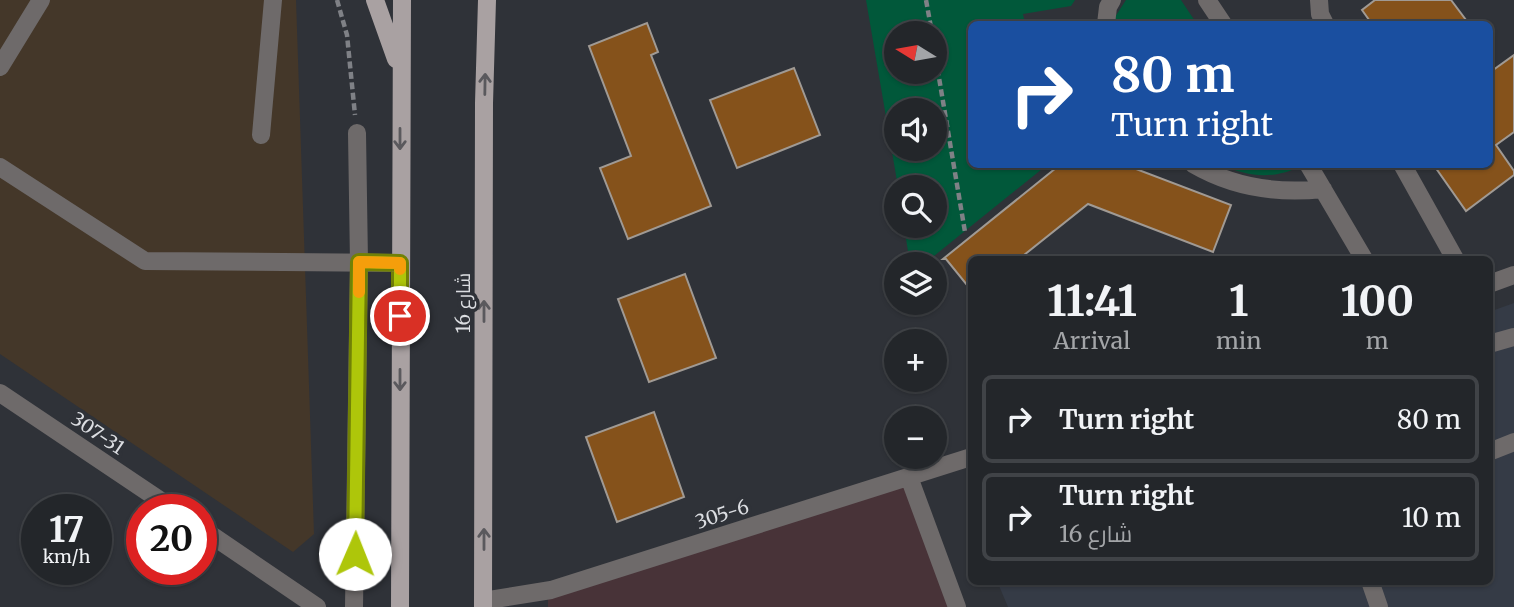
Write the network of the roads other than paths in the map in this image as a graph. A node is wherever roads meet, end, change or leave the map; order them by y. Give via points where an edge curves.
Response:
1 (40, 0) edge
2 (273, 0) edge
3 (375, 0) edge
4 (402, 0) edge
5 (487, 0) edge
6 (1112, 0) edge
7 (1207, 0) edge
8 (1319, 0) edge
9 (1106, 21) edge
10 (1221, 21) edge
11 (1324, 21) edge
12 (0, 66) edge
13 (401, 71) junction
14 (356, 133) road end
15 (261, 135) dead end
16 (0, 167) edge
17 (1201, 168) edge
18 (1311, 168) edge
19 (1404, 168) edge
20 (1324, 189) junction
21 (1362, 256) edge
22 (1453, 256) edge
23 (359, 262) junction
24 (400, 263) junction
25 (1514, 275) edge
26 (1493, 283) edge
27 (1514, 337) edge
28 (1493, 343) edge
29 (0, 393) edge
30 (1514, 442) edge
31 (1493, 450) edge
32 (968, 458) edge
33 (909, 477) junction
34 (151, 494) edge
35 (217, 539) edge
36 (1371, 585) edge
37 (483, 604) edge
38 (317, 607) edge
39 (355, 607) edge
40 (400, 607) edge
41 (957, 607) edge
42 (1379, 607) edge

1 - 12 street
2 - 15 street
3 - 13 main road
4 - 13 main road
37 -> 5 main road, شارع 16
6 - 9 street
7 - 10 street
8 - 11 street
13 -> 24 main road
14 - 23 street
16 - 23 street via 145,261
17 - 20 street via 1256,188 1292,193
18 - 20 street
19 - 22 street
20 - 21 street
23 - 24 street
23 - 39 street
24 -> 40 main road
25 - 26 street
27 - 28 street
29 - 34 street, 307-31
30 - 31 street
32 - 33 street, 305-6
33 - 37 street, 305-6 via 551,590
33 - 41 street
35 - 38 street
36 - 42 street

